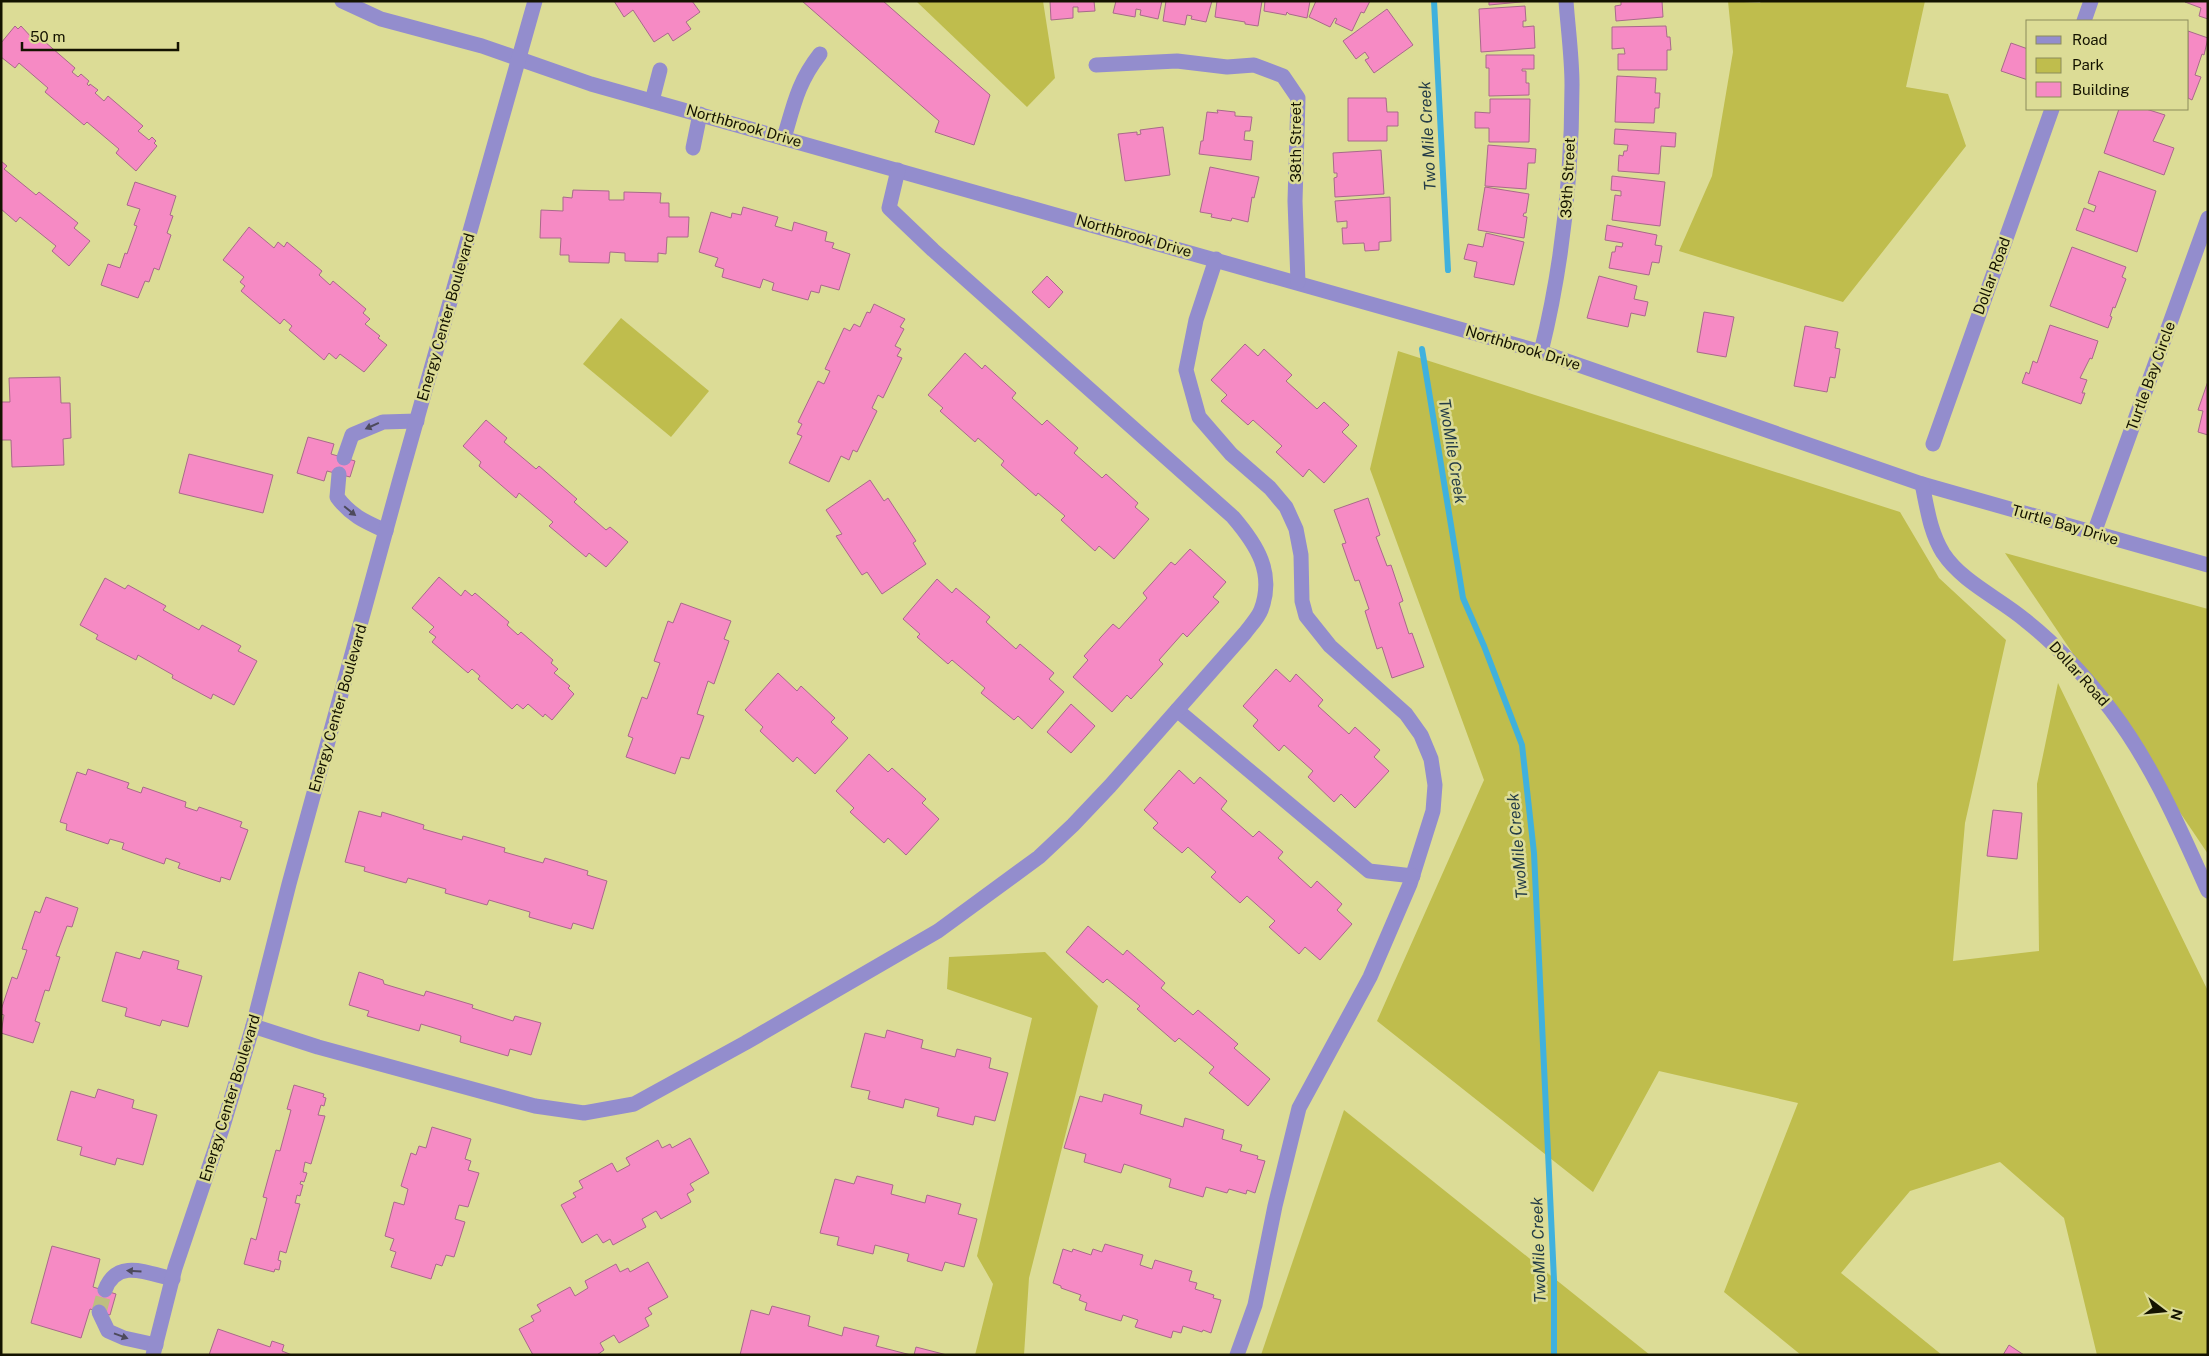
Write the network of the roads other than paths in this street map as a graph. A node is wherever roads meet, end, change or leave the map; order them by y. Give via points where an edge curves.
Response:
1 (342, 1) edge
2 (535, 1) edge
3 (1566, 1) edge
4 (2091, 1) edge
5 (2084, 20) edge
6 (820, 54) dead end
7 (518, 59) junction
8 (1096, 65) dead end
9 (660, 70) dead end
10 (652, 101) junction
11 (2052, 110) edge
12 (700, 114) junction
13 (784, 138) junction
14 (693, 148) dead end
15 (898, 170) junction
16 (2208, 218) edge
17 (1216, 259) junction
18 (1298, 282) junction
19 (1541, 352) junction
20 (417, 421) junction
21 (1933, 444) dead end
22 (344, 458) dead end
23 (339, 474) dead end
24 (1922, 484) junction
25 (386, 531) junction
26 (2094, 533) junction
27 (2208, 565) edge
28 (1176, 710) junction
29 (1413, 876) junction
30 (2208, 891) edge
31 (253, 1026) junction
32 (173, 1279) junction
33 (105, 1290) tunnel mouth
34 (99, 1312) dead end
35 (154, 1350) edge
36 (1237, 1355) edge

1 - 7 street, Northbrook Drive via 382,19
2 - 7 street, Energy Center Boulevard
3 - 19 street, 39th Street via 1572,83 1567,211
4 - 5 street
6 - 13 street via 799,87
7 - 10 street, Northbrook Drive
7 - 20 street, Energy Center Boulevard
8 - 18 street, 38th Street via 1176,61 1227,67 1254,65 1283,76 1298,98 1295,201
9 - 10 street
10 - 12 street, Northbrook Drive
11 - 21 street, Dollar Road
12 - 13 street, Northbrook Drive
12 - 14 street
13 - 15 street, Northbrook Drive
15 - 17 street, Northbrook Drive
15 - 28 street via 889,208 1233,517 1261,556 1267,584 1260,611 1245,633
16 - 26 street, Turtle Bay Circle
17 - 18 street, Northbrook Drive
17 - 29 street via 1196,320 1186,370 1199,417 1286,507 1296,529 1301,555 1302,601 1313,627 1348,664 1406,714 1421,735 1431,759 1435,785 1433,811
18 - 19 street, Northbrook Drive
19 - 24 street, Northbrook Drive
20 -> 22 street via 383,422 352,435
20 - 25 street, Energy Center Boulevard
23 -> 25 street via 337,497 346,510
24 - 26 street, Turtle Bay Drive
24 - 30 street, Dollar Road via 1932,531 1943,553 1961,572 2061,652 2116,717 2166,798
25 - 31 street, Energy Center Boulevard
26 - 27 street, Turtle Bay Drive
28 - 29 street via 1356,862 1369,870
28 - 31 street via 1073,825 1039,857 954,919 745,1043 634,1104 584,1112 536,1106
29 - 36 street via 1370,977 1299,1108 1255,1305
31 - 32 street, Energy Center Boulevard
32 -> 33 street via 134,1270 120,1271 109,1280
32 - 35 street, Energy Center Boulevard
34 -> 35 street via 108,1331

